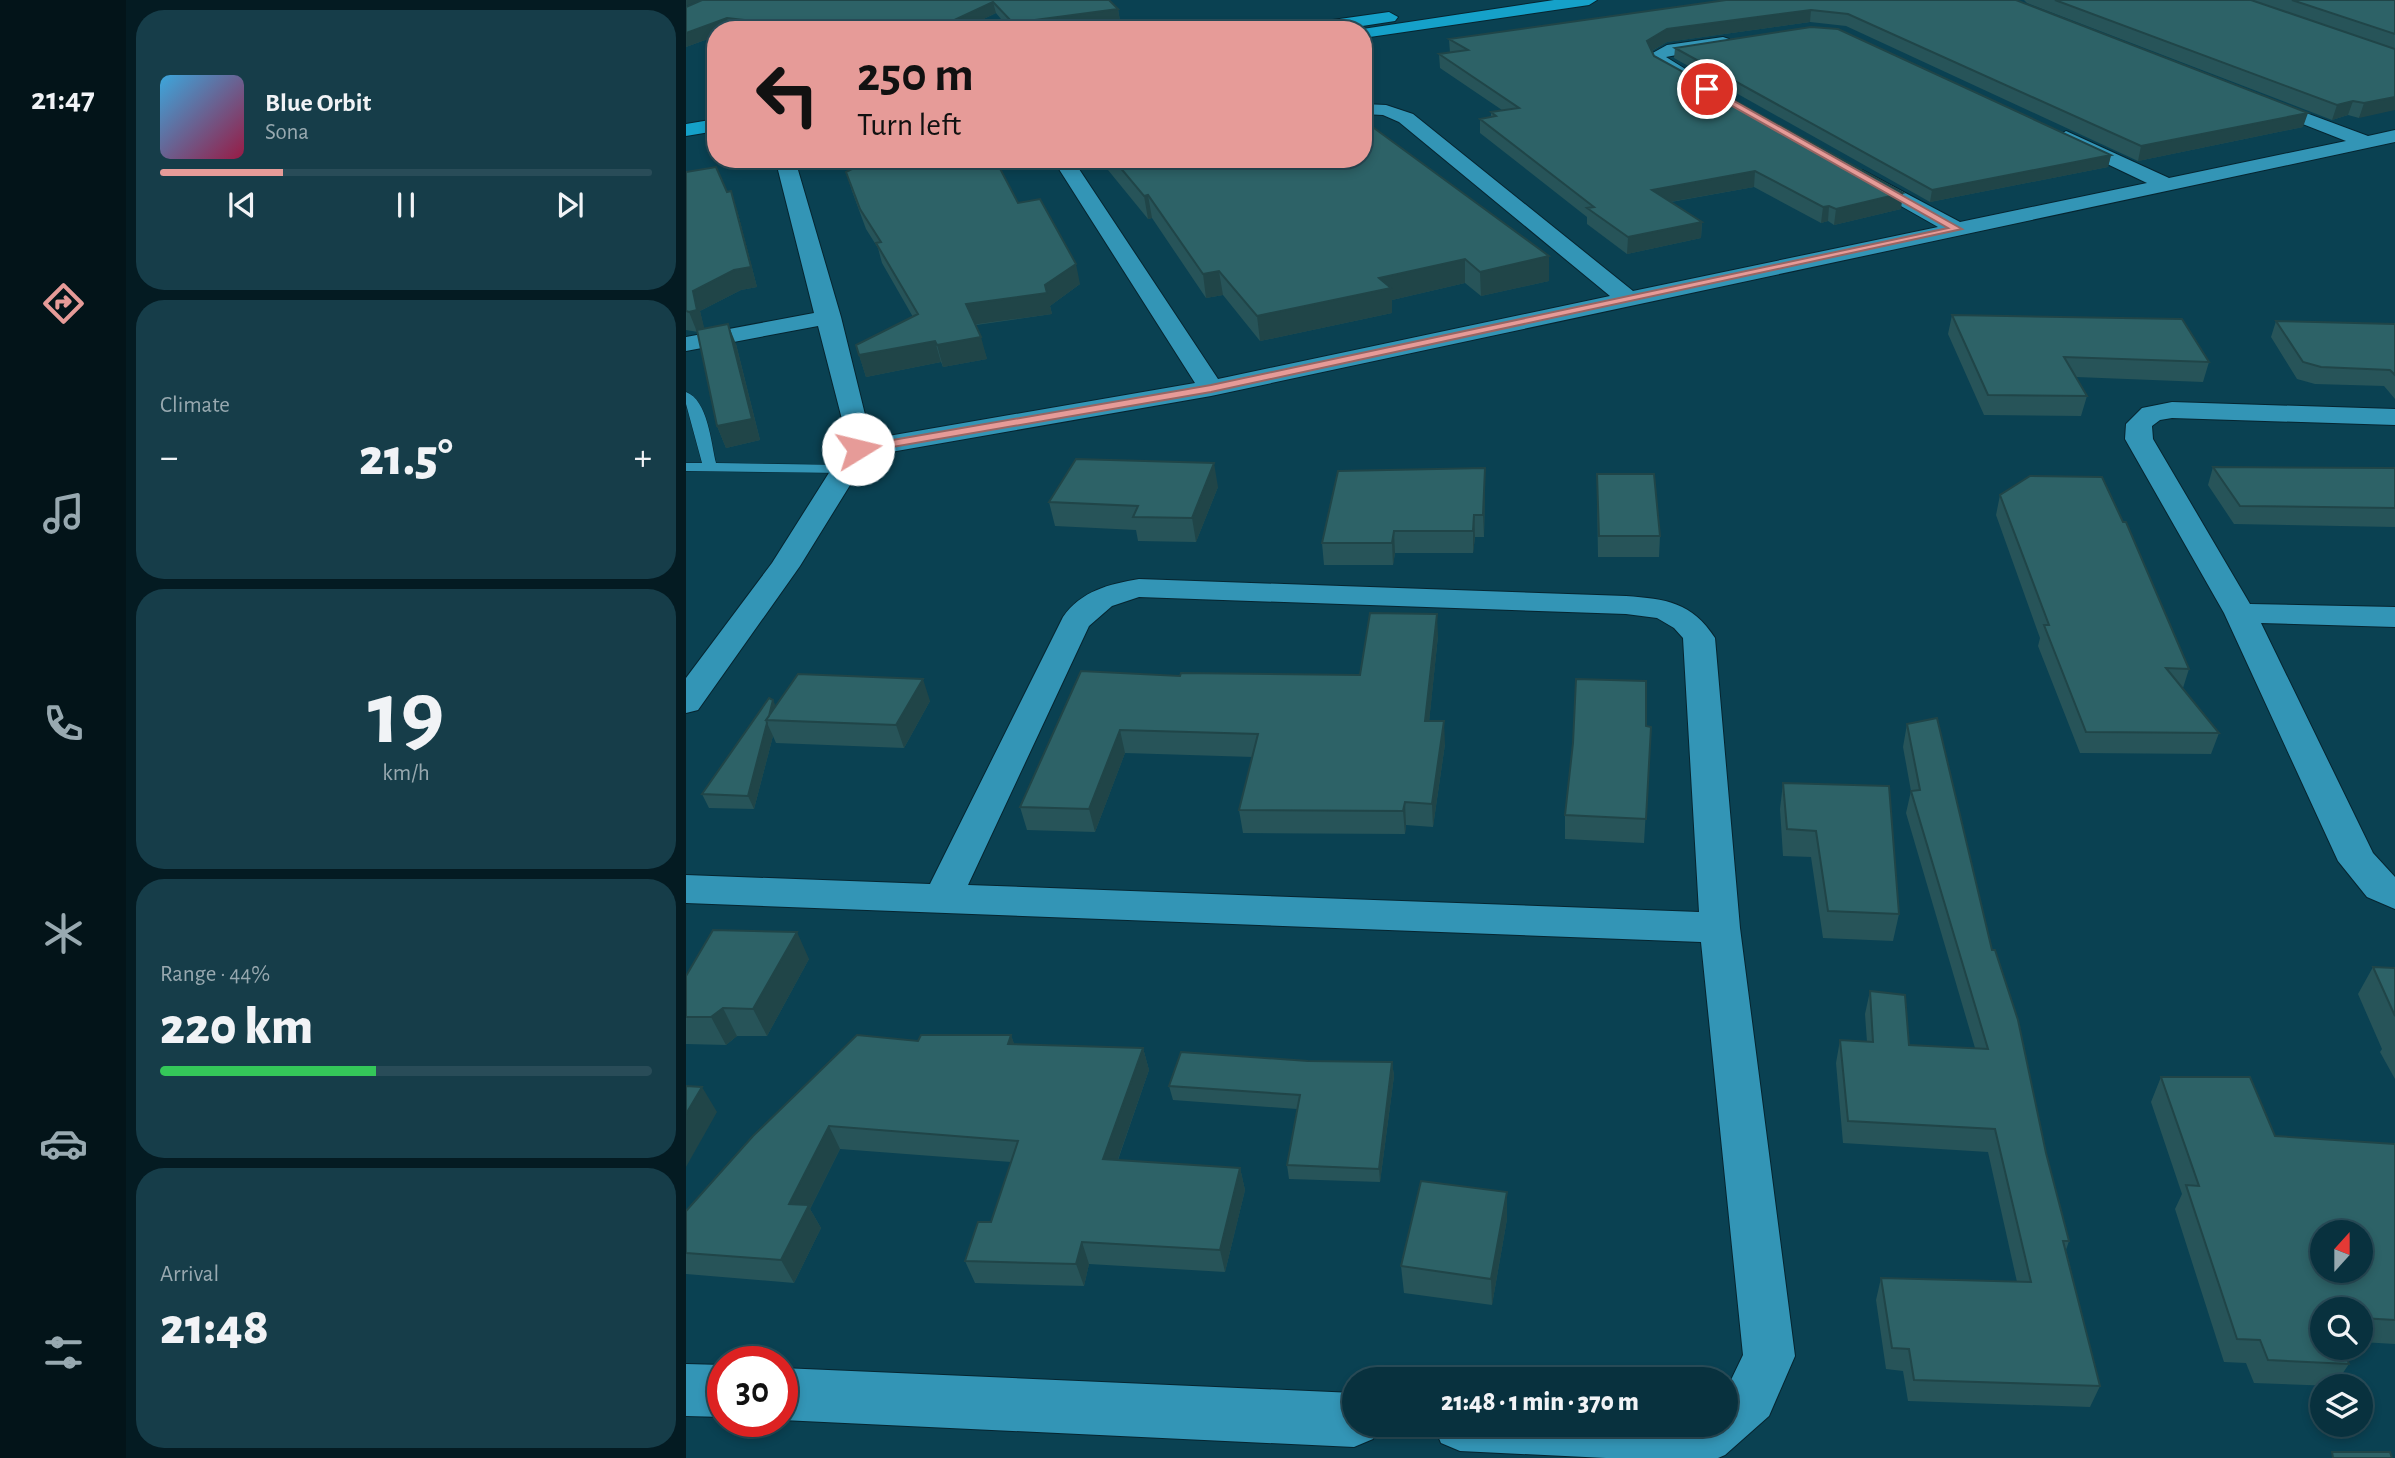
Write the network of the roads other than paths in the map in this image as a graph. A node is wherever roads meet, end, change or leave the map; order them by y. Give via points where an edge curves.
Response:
1 (1511, 0) edge
2 (1589, 0) edge
3 (1361, 21) edge
4 (1372, 32) edge
5 (1745, 39) edge
6 (1708, 90) edge
7 (2251, 97) edge
8 (1372, 109) edge
9 (686, 115) edge
10 (707, 120) edge
11 (707, 124) edge
12 (2045, 127) edge
13 (686, 130) edge
14 (2395, 136) edge
15 (2367, 142) junction
16 (788, 168) edge
17 (1068, 168) edge
18 (1850, 169) edge
19 (2168, 184) junction
20 (1957, 229) junction
21 (1627, 298) junction
22 (829, 317) junction
23 (686, 344) edge
24 (1211, 388) junction
25 (686, 396) edge
26 (2395, 417) edge
27 (851, 459) junction
28 (710, 466) junction
29 (686, 467) edge
30 (2240, 613) junction
31 (2395, 617) edge
32 (686, 702) edge
33 (686, 889) edge
34 (2395, 895) edge
35 (941, 901) junction
36 (1720, 928) junction
37 (686, 1390) edge
38 (707, 1391) edge
39 (798, 1395) edge
40 (1738, 1408) edge
41 (1342, 1419) edge

1 - 3 highway
2 - 4 highway
5 - 6 street via 1657,55 1661,63
7 - 15 street
8 - 21 street via 1406,118
9 - 10 highway
11 - 13 highway
12 - 19 street
14 - 15 street
15 - 19 street
16 - 22 street
17 - 24 street
18 - 20 street
19 - 20 street
20 - 21 street
21 - 24 street
22 - 23 street
22 - 27 street via 857,427
24 - 27 street
25 - 28 lane via 694,405
26 - 30 street via 2172,410 2151,414 2139,424 2139,439
27 - 28 lane
27 - 32 street via 785,566
28 - 29 lane
30 - 31 street
30 - 34 street via 2357,861
33 - 35 street
35 - 36 street
35 - 36 street via 1081,612 1114,592 1139,588 1626,605 1679,615 1699,638
36 - 40 street via 1769,1356 1750,1398
37 - 38 street
39 - 41 street

